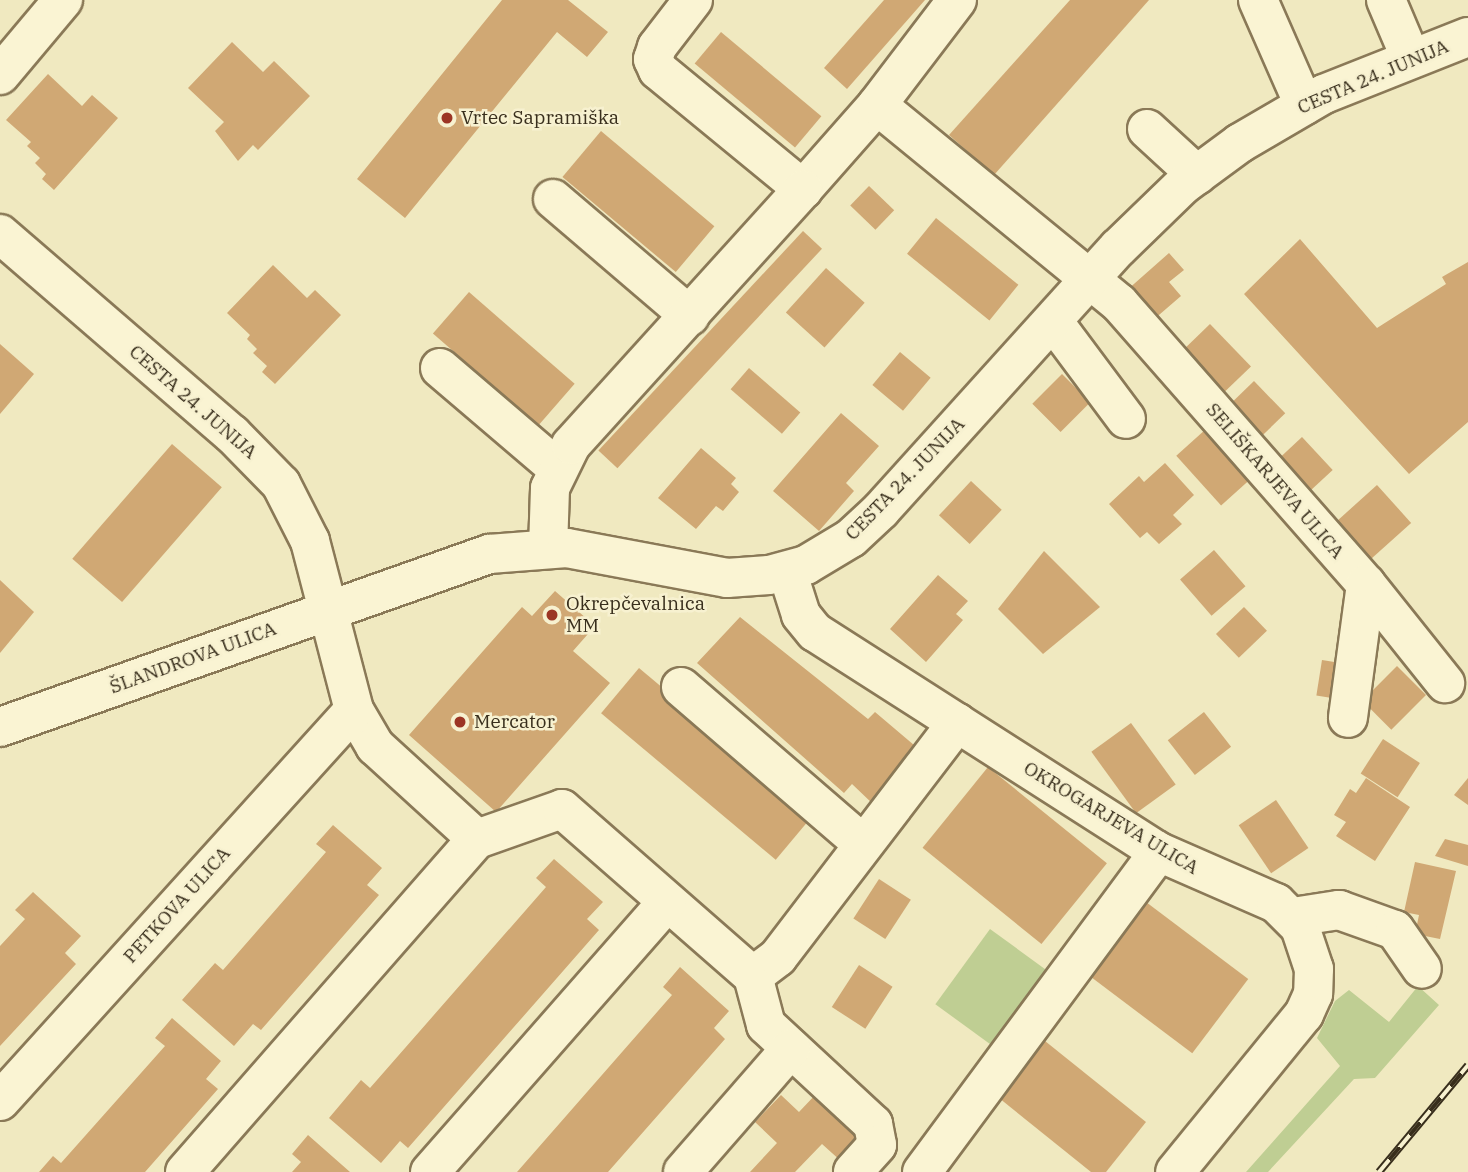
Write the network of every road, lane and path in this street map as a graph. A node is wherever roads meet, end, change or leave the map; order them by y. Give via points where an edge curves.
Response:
1 (63, 0) edge
2 (693, 0) edge
3 (957, 0) edge
4 (1258, 0) edge
5 (1385, 0) edge
6 (1468, 37) edge
7 (1411, 59) junction
8 (0, 75) edge
9 (877, 105) junction
10 (1304, 105) junction
11 (1147, 129) dead end
12 (1197, 175) junction
13 (803, 189) junction
14 (553, 199) dead end
15 (0, 234) edge
16 (1088, 282) junction
17 (690, 316) junction
18 (1054, 321) junction
19 (440, 368) dead end
20 (1126, 419) dead end
21 (556, 467) junction
22 (548, 549) junction
23 (787, 572) junction
24 (1366, 584) junction
25 (384, 587) joint
26 (330, 609) junction
27 (1445, 683) dead end
28 (681, 687) dead end
29 (354, 710) junction
30 (1348, 718) dead end
31 (957, 723) junction
32 (0, 727) edge
33 (477, 839) junction
34 (862, 844) junction
35 (1158, 852) junction
36 (667, 902) junction
37 (1293, 917) junction
38 (1422, 969) dead end
39 (753, 976) junction
40 (791, 1048) junction
41 (0, 1101) edge
42 (185, 1172) edge
43 (430, 1172) edge
44 (683, 1172) edge
45 (853, 1172) edge
46 (922, 1172) edge
47 (1175, 1172) edge

1 - 8 street
2 - 13 street via 657,47 653,59 658,69
3 - 9 street
4 - 10 street
5 - 7 street
6 - 7 street, CESTA 24. JUNIJA
7 - 10 street, CESTA 24. JUNIJA
9 - 13 street
9 - 16 street
10 - 12 street, CESTA 24. JUNIJA
11 - 12 street
12 - 16 street, CESTA 24. JUNIJA
13 - 17 street
14 - 17 street
15 - 26 street, CESTA 24. JUNIJA via 268,468 305,529
16 - 18 street, CESTA 24. JUNIJA
16 - 24 street, SELIŠKARJEVA ULICA via 1119,303
17 - 21 street
18 - 20 street
18 - 23 street, CESTA 24. JUNIJA via 866,525 821,557
19 - 21 street
21 - 22 street via 546,525
22 - 23 street, CESTA 24. JUNIJA via 614,554 727,578
22 - 25 street, CESTA 24. JUNIJA via 489,554
23 - 31 street, OKROGARJEVA ULICA via 801,615 815,632
24 - 27 street, SELIŠKARJEVA ULICA
24 - 30 street
25 - 26 street, ŠLANDROVA ULICA
26 - 29 street
26 - 32 street, ŠLANDROVA ULICA
28 - 34 street
29 - 33 street via 375,746
29 - 41 street, PETKOVA ULICA
31 - 34 street
31 - 35 street, OKROGARJEVA ULICA
33 - 36 street via 562,809
33 - 42 street
34 - 39 street via 778,957
35 - 37 street, OKROGARJEVA ULICA via 1200,874 1263,896
35 - 46 street
36 - 39 street
36 - 43 street
37 - 38 street via 1339,910 1395,930
37 - 47 street, OKROGARJEVA ULICA via 1312,957 1310,1003
39 - 40 street via 766,1025
40 - 44 street
40 - 45 street via 878,1135

